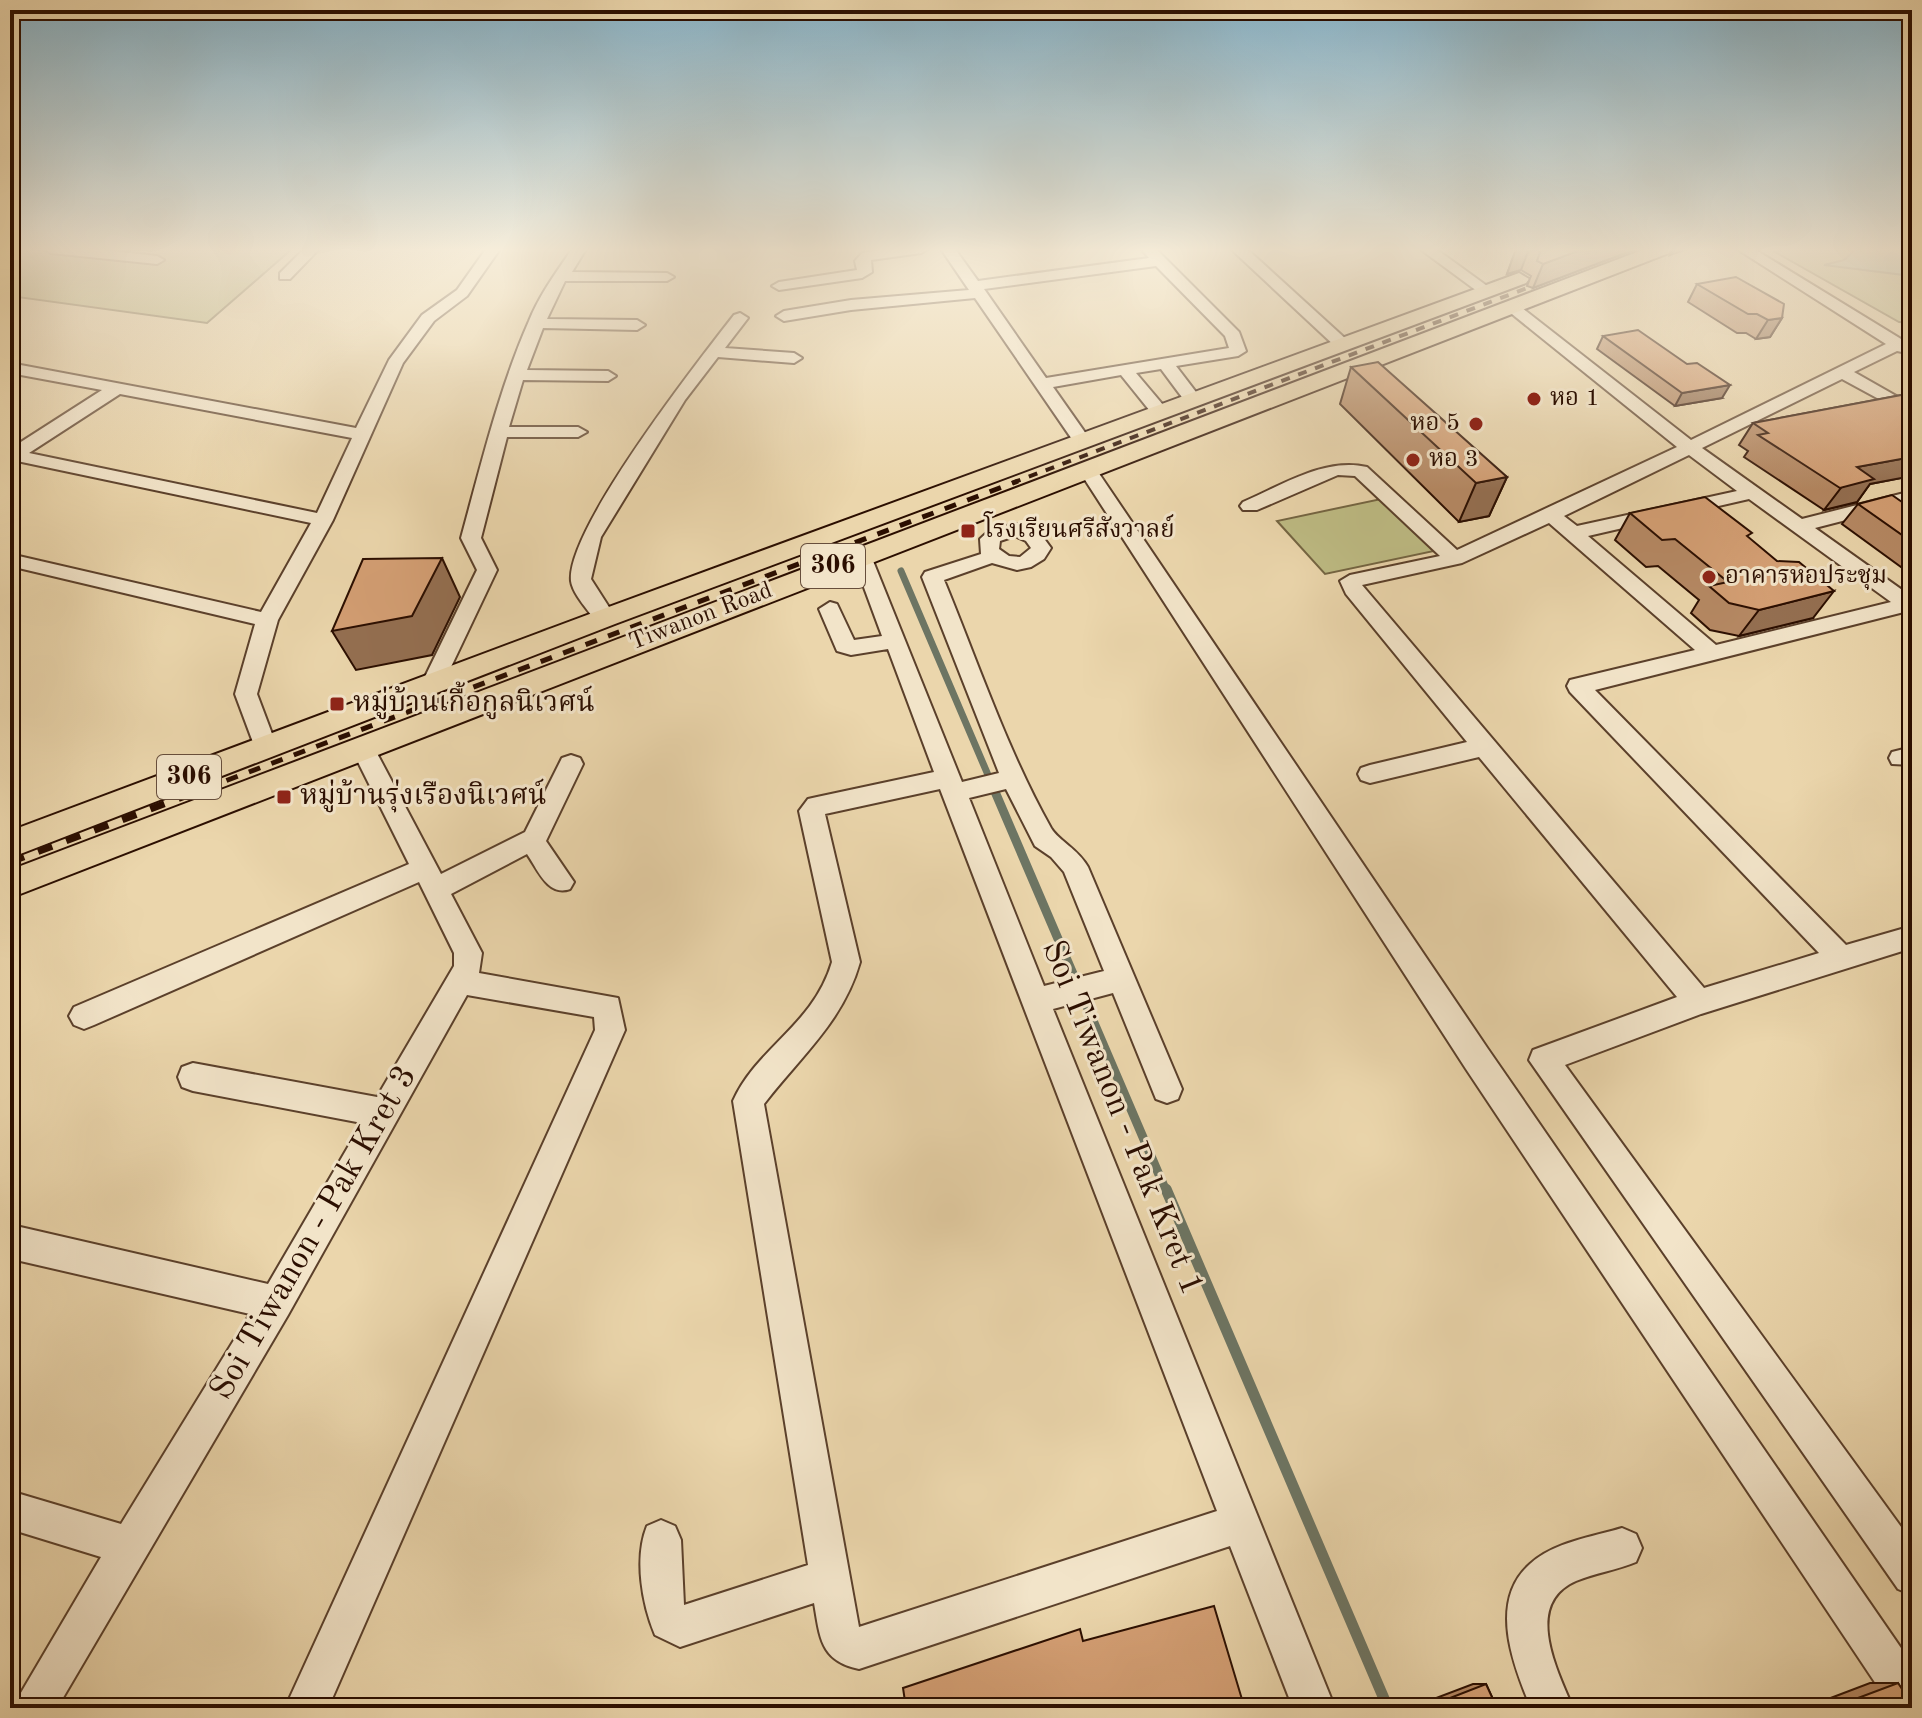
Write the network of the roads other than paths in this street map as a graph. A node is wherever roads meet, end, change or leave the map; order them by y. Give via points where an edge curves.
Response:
1 (420, 329) edge
2 (533, 329) edge
3 (731, 329) edge
4 (1004, 329) edge
5 (1226, 329) edge
6 (1326, 329) edge
7 (1382, 329) edge
8 (1454, 329) edge
9 (1540, 329) edge
10 (1879, 329) edge
11 (1342, 344) junction
12 (1907, 346) edge
13 (714, 352) junction
14 (794, 358) dead end
15 (1166, 364) junction
16 (10, 368) edge
17 (1276, 369) junction
18 (1126, 371) junction
19 (1842, 372) junction
20 (518, 375) junction
21 (608, 376) dead end
22 (1040, 384) junction
23 (1304, 387) junction
24 (116, 389) junction
25 (1193, 400) junction
26 (1160, 412) junction
27 (1912, 412) edge
28 (500, 432) junction
29 (578, 432) dead end
30 (361, 434) junction
31 (1690, 448) junction
32 (11, 455) edge
33 (1091, 458) junction
34 (1617, 484) junction
35 (1753, 493) junction
36 (1912, 497) edge
37 (1010, 498) junction
38 (1250, 506) dead end
39 (1658, 513) junction
40 (1552, 515) junction
41 (323, 520) junction
42 (1799, 526) junction
43 (1027, 533) junction
44 (1574, 533) junction
45 (862, 555) junction
46 (994, 556) junction
47 (1455, 559) junction
48 (10, 560) edge
49 (830, 609) dead end
50 (605, 618) junction
51 (267, 620) junction
52 (894, 641) junction
53 (1712, 653) junction
54 (433, 683) junction
55 (265, 747) junction
56 (1483, 747) junction
57 (363, 748) junction
58 (571, 764) dead end
59 (1370, 774) dead end
60 (1013, 778) junction
61 (950, 785) junction
62 (532, 841) junction
63 (10, 845) edge
64 (429, 879) junction
65 (561, 882) dead end
66 (10, 884) edge
67 (1912, 937) edge
68 (1842, 959) junction
69 (1122, 979) junction
70 (460, 982) junction
71 (1035, 1001) junction
72 (1698, 1002) junction
73 (84, 1016) dead end
74 (193, 1077) dead end
75 (1167, 1089) dead end
76 (384, 1113) junction
77 (16, 1243) dead end
78 (276, 1303) junction
79 (10, 1510) edge
80 (1243, 1522) junction
81 (661, 1540) dead end
82 (129, 1546) junction
83 (1622, 1548) dead end
84 (1912, 1575) edge
85 (828, 1578) junction
86 (1912, 1701) edge
87 (33, 1708) edge
88 (306, 1708) edge
89 (1314, 1708) edge
90 (1552, 1708) edge

1 - 30 street via 395,363
2 - 20 street
3 - 13 street
4 - 22 street
5 - 15 street via 1238,346 1235,352
6 - 11 street
7 - 11 main road, Tiwanon Road / 306
8 - 23 main road, Tiwanon Road / 306
9 - 31 street
10 - 12 street
11 - 17 main road, Tiwanon Road / 306
12 - 19 street
13 - 14 street
13 - 50 street via 678,398 591,537 581,579
15 - 18 street
15 - 25 street
16 - 24 street
17 - 23 main road
17 - 25 main road, Tiwanon Road / 306
18 - 22 street
18 - 26 street
19 - 27 street
19 - 31 street
20 - 21 street
20 - 28 street
22 - 33 street
23 - 33 main road, Tiwanon Road / 306
24 - 30 street
24 - 32 street
25 - 26 main road, Tiwanon Road / 306
26 - 33 main road, Tiwanon Road / 306
28 - 29 street
28 - 54 street via 471,538 487,570
30 - 41 street
31 - 34 street
31 - 35 street
32 - 41 street
33 - 37 main road, Tiwanon Road / 306
33 - 50 main road, Tiwanon Road / 306
33 - 86 street via 1486,1072
34 - 39 street
34 - 40 street
35 - 39 street
35 - 42 street
36 - 42 street
37 - 43 street
37 - 45 main road, Tiwanon Road / 306
38 - 47 street via 1336,469 1360,471
39 - 44 street
40 - 44 street
40 - 47 street
41 - 51 street
42 - 53 street via 1908,604
43 - 46 street via 999,532 988,544
43 - 46 street via 1041,548 1032,560 1013,563
44 - 53 street
45 - 52 street, Soi Tiwanon - Pak Kret 1
45 - 57 main road, Tiwanon Road / 306
46 - 60 street via 932,577
47 - 56 street via 1350,581
48 - 51 street
49 - 52 street via 845,646
50 - 54 main road, Tiwanon Road / 306
51 - 55 street via 246,694
52 - 61 street, Soi Tiwanon - Pak Kret 1
53 - 68 street via 1578,686
54 - 55 main road, Tiwanon Road / 306
55 - 63 main road, Tiwanon Road / 306
56 - 59 street
56 - 72 street
57 - 64 street, Soi Tiwanon - Pak Kret 3
57 - 66 main road, Tiwanon Road / 306
58 - 62 street
60 - 61 street
60 - 69 street via 1044,839 1075,867
61 - 71 street, Soi Tiwanon - Pak Kret 1
61 - 85 street via 812,811 845,970 826,1011 748,1101
62 - 64 street
62 - 65 street
64 - 70 street, Soi Tiwanon - Pak Kret 3 via 470,959
64 - 73 street
67 - 68 street
68 - 72 street
69 - 71 street
69 - 75 street
70 - 76 street, Soi Tiwanon - Pak Kret 3
70 - 88 street via 608,1007 610,1030
71 - 80 street, Soi Tiwanon - Pak Kret 1
72 - 84 street via 1544,1060
74 - 76 street
76 - 78 street, Soi Tiwanon - Pak Kret 3
77 - 78 street
78 - 82 street, Soi Tiwanon - Pak Kret 3
79 - 82 street
80 - 85 street via 859,1648 848,1646 840,1635
80 - 89 street, Soi Tiwanon - Pak Kret 1
81 - 85 street via 664,1607 669,1621 680,1627
82 - 87 street, Soi Tiwanon - Pak Kret 3
83 - 90 street via 1561,1567 1531,1596 1531,1662

